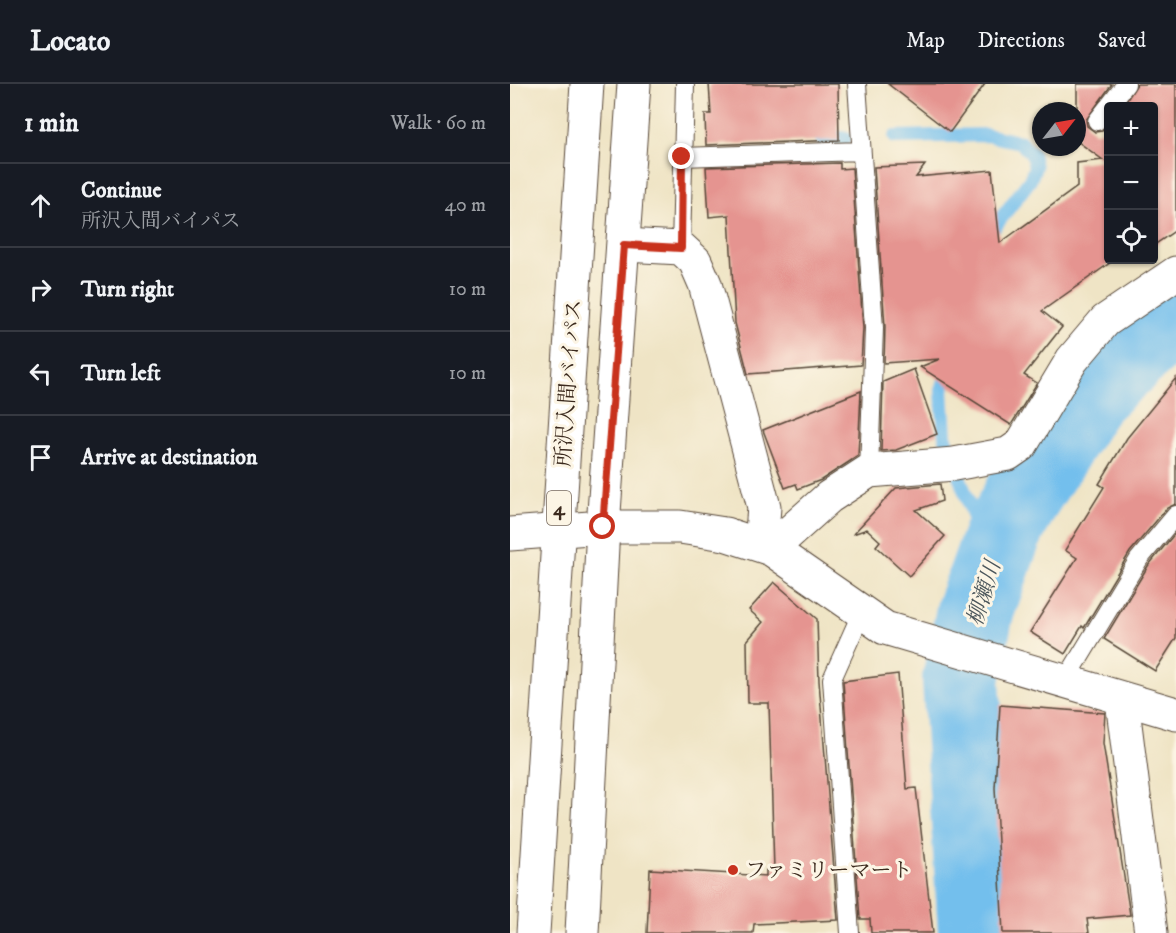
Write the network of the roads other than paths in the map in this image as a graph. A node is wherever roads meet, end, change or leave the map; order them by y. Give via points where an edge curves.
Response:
1 (586, 84) edge
2 (634, 84) edge
3 (685, 84) edge
4 (857, 84) edge
5 (1126, 84) edge
6 (1112, 102) edge
7 (861, 151) junction
8 (682, 157) junction
9 (624, 245) junction
10 (681, 248) junction
11 (1176, 273) edge
12 (869, 471) junction
13 (1176, 515) edge
14 (603, 527) junction
15 (558, 530) junction
16 (510, 534) edge
17 (766, 547) junction
18 (861, 614) junction
19 (1064, 683) junction
20 (1122, 700) junction
21 (1176, 714) edge
22 (533, 933) edge
23 (582, 933) edge
24 (850, 933) edge
25 (1151, 933) edge

1 - 15 street, 所沢入間バイパス / 4
2 - 9 street
3 - 8 lane
4 - 7 lane
5 - 6 lane
7 - 8 lane
7 - 12 lane via 873,328
8 - 10 lane
9 - 10 street
9 - 14 street
10 - 17 street via 695,261 705,284 764,507
11 - 12 street via 1105,321 1072,360 1021,445 1008,454 954,464
12 - 17 street
13 - 19 lane via 1139,559
14 - 15 street
14 - 17 street via 680,527 725,534
14 - 23 street
15 - 16 street
15 - 22 street, 所沢入間バイパス / 4
17 - 18 street
18 - 19 street via 910,637
18 - 24 lane via 832,679
19 - 20 street
20 - 21 street
20 - 25 street

